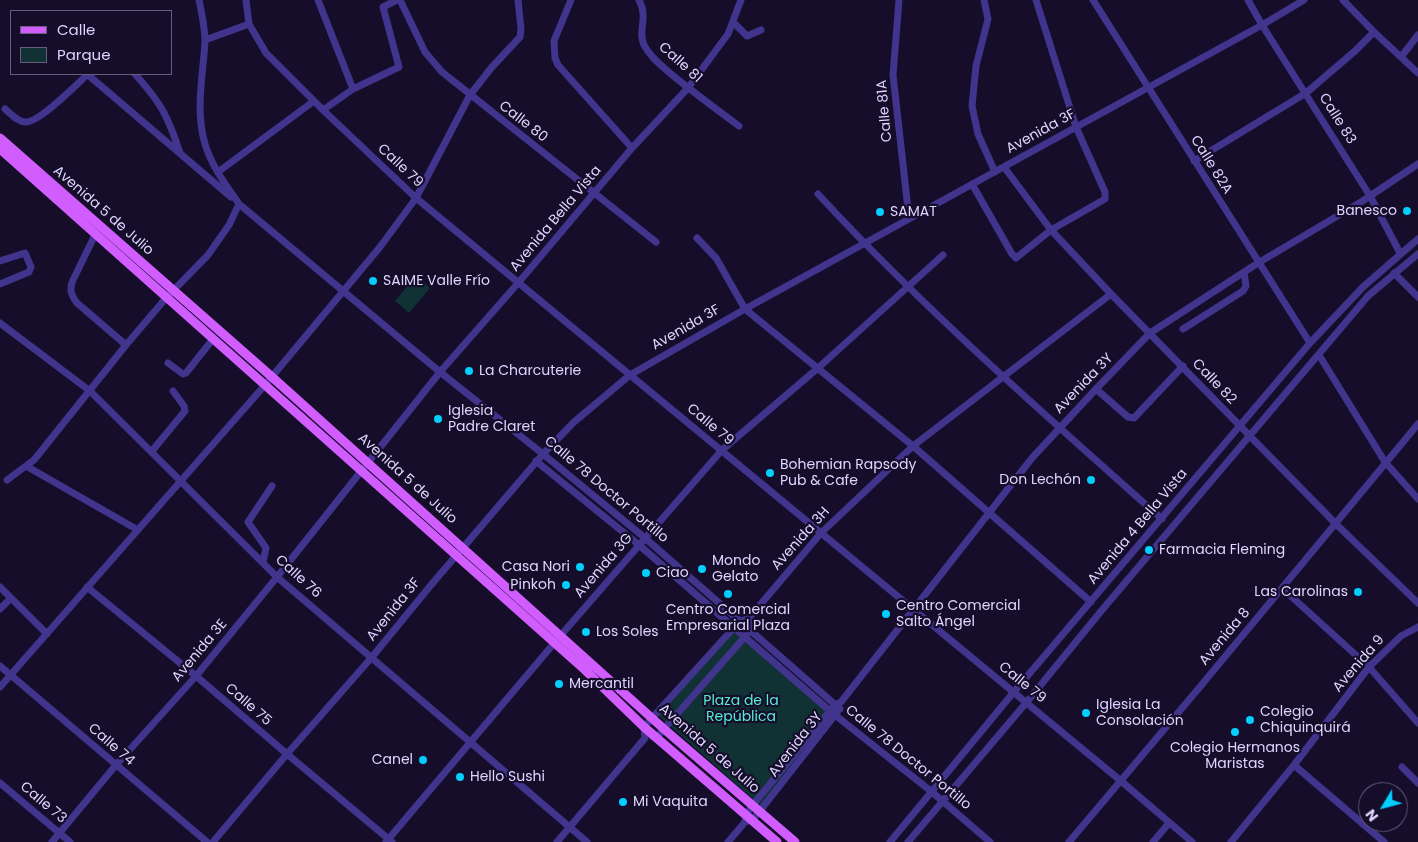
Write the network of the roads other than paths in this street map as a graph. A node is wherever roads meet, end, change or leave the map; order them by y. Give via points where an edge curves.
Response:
1 (199, 0) edge
2 (246, 0) edge
3 (318, 0) edge
4 (398, 0) edge
5 (518, 0) edge
6 (571, 0) edge
7 (639, 0) edge
8 (741, 0) edge
9 (899, 0) edge
10 (984, 0) edge
11 (1036, 0) edge
12 (1093, 0) edge
13 (1248, 0) edge
14 (1304, 0) edge
15 (1343, 0) edge
16 (383, 3) edge
17 (732, 22) junction
18 (249, 24) junction
19 (1262, 26) junction
20 (760, 30) dead end
21 (1374, 32) junction
22 (1418, 35) edge
23 (205, 40) junction
24 (1416, 44) edge
25 (1401, 57) junction
26 (1418, 72) edge
27 (87, 75) edge
28 (136, 75) edge
29 (98, 77) edge
30 (688, 88) junction
31 (1148, 88) junction
32 (353, 89) junction
33 (1306, 93) junction
34 (470, 95) junction
35 (314, 101) junction
36 (5, 109) dead end
37 (323, 110) junction
38 (739, 126) dead end
39 (1076, 127) junction
40 (0, 138) edge
41 (632, 148) junction
42 (0, 150) edge
43 (180, 154) junction
44 (1194, 161) junction
45 (1418, 164) edge
46 (1004, 167) junction
47 (218, 172) junction
48 (995, 172) junction
49 (972, 184) junction
50 (594, 194) junction
51 (818, 194) dead end
52 (1370, 196) junction
53 (416, 198) junction
54 (239, 204) junction
55 (909, 218) junction
56 (1052, 230) junction
57 (95, 235) junction
58 (697, 238) dead end
59 (1418, 239) edge
60 (656, 242) dead end
61 (864, 244) junction
62 (1400, 253) junction
63 (1418, 254) edge
64 (943, 255) dead end
65 (0, 261) edge
66 (1258, 263) junction
67 (1244, 272) junction
68 (1394, 274) junction
69 (519, 282) junction
70 (0, 284) edge
71 (908, 287) junction
72 (173, 291) junction
73 (343, 291) junction
74 (1111, 294) junction
75 (1418, 297) edge
76 (166, 298) junction
77 (745, 309) junction
78 (0, 323) edge
79 (1183, 328) dead end
80 (1150, 333) junction
81 (213, 339) junction
82 (1310, 343) junction
83 (126, 345) junction
84 (1318, 355) junction
85 (168, 362) dead end
86 (1183, 366) junction
87 (818, 368) junction
88 (440, 372) junction
89 (630, 375) junction
90 (272, 377) junction
91 (1004, 377) junction
92 (266, 385) junction
93 (1096, 389) junction
94 (90, 391) junction
95 (173, 391) dead end
96 (1418, 424) edge
97 (1239, 425) junction
98 (1059, 428) junction
99 (1249, 436) junction
100 (913, 446) junction
101 (722, 450) junction
102 (152, 451) junction
103 (543, 454) junction
104 (536, 461) junction
105 (367, 462) junction
106 (1385, 462) junction
107 (26, 466) junction
108 (361, 471) junction
109 (8, 480) dead end
110 (182, 481) junction
111 (272, 486) dead end
112 (1418, 499) edge
113 (990, 512) junction
114 (1162, 519) junction
115 (1336, 524) junction
116 (138, 530) junction
117 (821, 533) junction
118 (645, 538) junction
119 (639, 545) junction
120 (463, 547) junction
121 (456, 555) junction
122 (263, 562) junction
123 (278, 577) junction
124 (0, 587) edge
125 (87, 587) junction
126 (1282, 588) junction
127 (10, 598) junction
128 (1090, 602) junction
129 (1418, 603) edge
130 (0, 609) edge
131 (912, 610) junction
132 (748, 618) junction
133 (739, 622) junction
134 (1418, 627) edge
135 (733, 628) junction
136 (750, 631) junction
137 (46, 634) junction
138 (561, 636) junction
139 (744, 638) junction
140 (554, 644) junction
141 (372, 658) junction
142 (0, 666) edge
143 (1369, 667) junction
144 (11, 675) junction
145 (196, 676) junction
146 (0, 687) edge
147 (1013, 693) junction
148 (1026, 703) junction
149 (836, 708) junction
150 (652, 718) junction
151 (1418, 723) edge
152 (644, 727) junction
153 (664, 728) junction
154 (656, 737) junction
155 (645, 738) junction
156 (469, 742) junction
157 (287, 754) junction
158 (1294, 765) junction
159 (116, 766) junction
160 (1402, 767) dead end
161 (1120, 781) junction
162 (1418, 783) edge
163 (0, 784) edge
164 (932, 792) junction
165 (943, 802) junction
166 (756, 809) junction
167 (748, 819) junction
168 (1169, 823) junction
169 (569, 827) junction
170 (60, 833) junction
171 (389, 841) edge
172 (52, 842) edge
173 (70, 842) edge
174 (208, 842) edge
175 (213, 842) edge
176 (557, 842) edge
177 (587, 842) edge
178 (728, 842) edge
179 (777, 842) edge
180 (795, 842) edge
181 (890, 842) edge
182 (908, 842) edge
183 (990, 842) edge
184 (1069, 842) edge
185 (1153, 842) edge
186 (1192, 842) edge
187 (1230, 842) edge
188 (1384, 842) edge

1 - 23 street, Calle 78 Doctor Portillo
2 - 18 street, Calle 79
3 - 32 street
4 - 16 street
4 - 34 street, Calle 80 via 425,52 442,72
5 - 34 street via 520,37
6 - 41 street via 554,41 555,58
7 - 30 street, Calle 81 via 644,12 643,43 656,61
8 - 17 street, Avenida Bella Vista
9 - 55 street, Calle 81A via 893,75
10 - 48 street via 988,19 976,66 972,106 978,134
11 - 39 street
12 - 31 street, Calle 82A
13 - 19 street, Calle 83
14 - 19 street, Avenida 3F
15 - 21 street
16 - 32 street via 399,67
17 - 20 street via 748,36
17 - 30 street, Avenida Bella Vista via 728,34
18 - 23 street
18 - 35 street, Calle 79 via 266,54
19 - 31 street, Avenida 3F
19 - 33 street, Calle 83
21 - 25 street
21 - 33 street
22 - 24 street
23 - 47 street, Calle 78 Doctor Portillo via 199,106 201,127
24 - 25 street
25 - 26 street
27 - 36 street via 29,122 22,122
28 - 43 street via 164,111
29 - 43 street
30 - 38 street, Calle 81
30 - 41 street, Avenida Bella Vista
31 - 39 street, Avenida 3F
31 - 44 street, Calle 82A
32 - 37 street
33 - 44 street
33 - 52 street, Calle 83
34 - 50 street, Calle 80
34 - 53 street
35 - 37 street, Calle 79
35 - 47 street
37 - 53 street, Calle 79
39 - 46 street, Avenida 3F
39 - 56 street via 1105,192 1105,199
40 - 72 main road, Avenida 5 de Julio
41 - 50 street, Avenida Bella Vista
42 - 57 main road, Avenida 5 de Julio
43 - 54 street
44 - 66 street, Calle 82A
45 - 52 street, Avenida 3Y
46 - 48 street, Avenida 3F
46 - 56 street, Calle 82
47 - 54 street, Calle 78 Doctor Portillo
48 - 49 street, Avenida 3F
49 - 55 street, Avenida 3F
49 - 56 street via 1014,256 1018,257
50 - 60 street, Calle 80
50 - 69 street, Avenida Bella Vista
51 - 61 street
52 - 62 street, Calle 83
52 - 66 street, Avenida 3Y
53 - 69 street, Calle 79
53 - 73 street
54 - 72 street via 208,255
54 - 73 street, Calle 78 Doctor Portillo
55 - 61 street, Avenida 3F
56 - 74 street, Calle 82
57 - 76 main road, Avenida 5 de Julio
57 - 83 street via 70,287 72,296
58 - 77 street via 716,258
59 - 62 street, Avenida 4 Bella Vista
61 - 71 street
61 - 77 street, Avenida 3F
62 - 82 street, Avenida 4 Bella Vista
63 - 68 street, Avenida 4 Bella Vista
64 - 71 street, Avenida 3G
65 - 70 street via 25,253 31,267 28,272
66 - 67 street, Avenida 3Y
66 - 82 street, Calle 82A
67 - 79 street via 1246,286 1243,291
67 - 80 street, Avenida 3Y
68 - 75 street
68 - 84 street, Avenida 4 Bella Vista via 1368,296
69 - 88 street, Avenida Bella Vista
69 - 89 street, Calle 79
71 - 87 street, Avenida 3G
71 - 91 street
72 - 76 street
72 - 90 main road, Avenida 5 de Julio
73 - 88 street, Calle 78 Doctor Portillo
73 - 90 street
74 - 80 street, Calle 82
74 - 91 street, Avenida 3H
76 - 81 main road, Avenida 5 de Julio
76 - 83 street
77 - 87 street
77 - 89 street, Avenida 3F
78 - 94 street, Calle 76
80 - 86 street, Calle 82
80 - 93 street, Avenida 3Y
81 - 85 street via 186,373
81 - 92 main road, Avenida 5 de Julio
82 - 97 street, Avenida 4 Bella Vista
83 - 94 street
84 - 99 street, Avenida 4 Bella Vista
84 - 106 street
86 - 93 street via 1134,418 1128,417
86 - 97 street, Calle 82
87 - 100 street
87 - 101 street, Avenida 3G
88 - 103 street, Calle 78 Doctor Portillo
88 - 105 street, Avenida Bella Vista
89 - 101 street, Calle 79
89 - 103 street, Avenida 3F via 574,422
90 - 92 street
90 - 105 main road, Avenida 5 de Julio
91 - 98 street
91 - 100 street, Avenida 3H
92 - 108 main road, Avenida 5 de Julio
92 - 110 street
93 - 98 street, Avenida 3Y
94 - 102 street, Calle 76
94 - 107 street
95 - 102 street via 185,411
96 - 106 street, Avenida 8
97 - 99 street, Calle 82
97 - 114 street, Avenida 4 Bella Vista
98 - 113 street, Avenida 3Y
98 - 114 street
99 - 115 street, Calle 82
99 - 148 street, Avenida 4 Bella Vista
100 - 113 street
100 - 117 street, Avenida 3H
101 - 117 street, Calle 79
101 - 118 street, Avenida 3G
102 - 110 street, Calle 76
103 - 104 street, Avenida 3F
103 - 118 street, Calle 78 Doctor Portillo
104 - 119 street, Calle 78 Doctor Portillo
104 - 120 street, Avenida 3F
105 - 108 street, Avenida Bella Vista
105 - 120 main road, Avenida 5 de Julio
106 - 112 street
106 - 115 street, Avenida 8
107 - 109 street
107 - 116 street
108 - 121 main road, Avenida 5 de Julio
108 - 123 street, Avenida 3E
110 - 116 street
110 - 122 street, Calle 76
111 - 122 street via 248,522 266,548
113 - 128 street
113 - 131 street, Avenida 3Y
114 - 128 street, Avenida 4 Bella Vista
115 - 126 street, Avenida 8
115 - 129 street, Calle 82
116 - 125 street
117 - 131 street, Calle 79
117 - 132 street, Avenida 3H
118 - 119 street, Avenida 3G
118 - 133 street, Calle 78 Doctor Portillo
119 - 135 street, Calle 78 Doctor Portillo
119 - 138 street, Avenida 3G
120 - 121 street, Avenida 3F
120 - 138 main road, Avenida 5 de Julio
121 - 140 main road, Avenida 5 de Julio
121 - 141 street, Avenida 3F
122 - 123 street, Calle 76
123 - 141 street, Calle 76
123 - 145 street, Avenida 3E
124 - 127 street
125 - 137 street
125 - 145 street, Calle 75
126 - 143 street
126 - 161 street, Avenida 8
127 - 130 street
127 - 137 street
128 - 147 street, Avenida 4 Bella Vista
131 - 147 street, Calle 79
131 - 149 street, Avenida 3Y
132 - 133 street, Avenida 3H
132 - 136 street
133 - 135 street, Avenida 3H
133 - 136 street, Calle 78 Doctor Portillo
134 - 143 street, Avenida 9 via 1401,636
135 - 139 street, Calle 78 Doctor Portillo
135 - 150 street, Avenida 3H
136 - 139 street
136 - 149 street, Calle 78 Doctor Portillo
137 - 144 street
138 - 140 street, Avenida 3G
138 - 150 main road, Avenida 5 de Julio
139 - 149 street, Calle 78 Doctor Portillo
139 - 153 street
140 - 152 main road, Avenida 5 de Julio
140 - 156 street, Avenida 3G
141 - 156 street, Calle 76
141 - 157 street, Avenida 3F
142 - 144 street, Calle 74
143 - 151 street
143 - 158 street, Avenida 9
144 - 146 street
144 - 159 street, Calle 74
145 - 157 street, Calle 75
145 - 159 street, Avenida 3E
147 - 148 street, Calle 79
147 - 164 street, Avenida 4 Bella Vista
148 - 161 street, Calle 79
148 - 165 street, Avenida 4 Bella Vista
149 - 164 street, Calle 78 Doctor Portillo
149 - 166 street, Avenida 3Y
150 - 152 street, Avenida 3H
150 - 153 main road, Avenida 5 de Julio
152 - 154 main road, Avenida 5 de Julio
152 - 155 street
153 - 154 street
153 - 166 main road, Avenida 5 de Julio
154 - 155 street
154 - 167 main road, Avenida 5 de Julio
155 - 169 street
156 - 169 street, Calle 76
156 - 171 street, Avenida 3G
157 - 171 street, Calle 75
157 - 175 street, Avenida 3F
158 - 187 street, Avenida 9
158 - 188 street
159 - 170 street, Avenida 3E
159 - 174 street, Calle 74
160 - 162 street
161 - 168 street, Calle 79
161 - 184 street, Avenida 8
163 - 170 street, Calle 73
164 - 165 street, Calle 78 Doctor Portillo
164 - 181 street, Avenida 4 Bella Vista
165 - 182 street, Avenida 4 Bella Vista
165 - 183 street, Calle 78 Doctor Portillo
166 - 167 street, Avenida 3Y
166 - 180 main road, Avenida 5 de Julio
167 - 178 street, Avenida 3Y
167 - 179 main road, Avenida 5 de Julio
168 - 185 street
168 - 186 street, Calle 79
169 - 176 street
169 - 177 street, Calle 76
170 - 172 street, Avenida 3E
170 - 173 street, Calle 73

